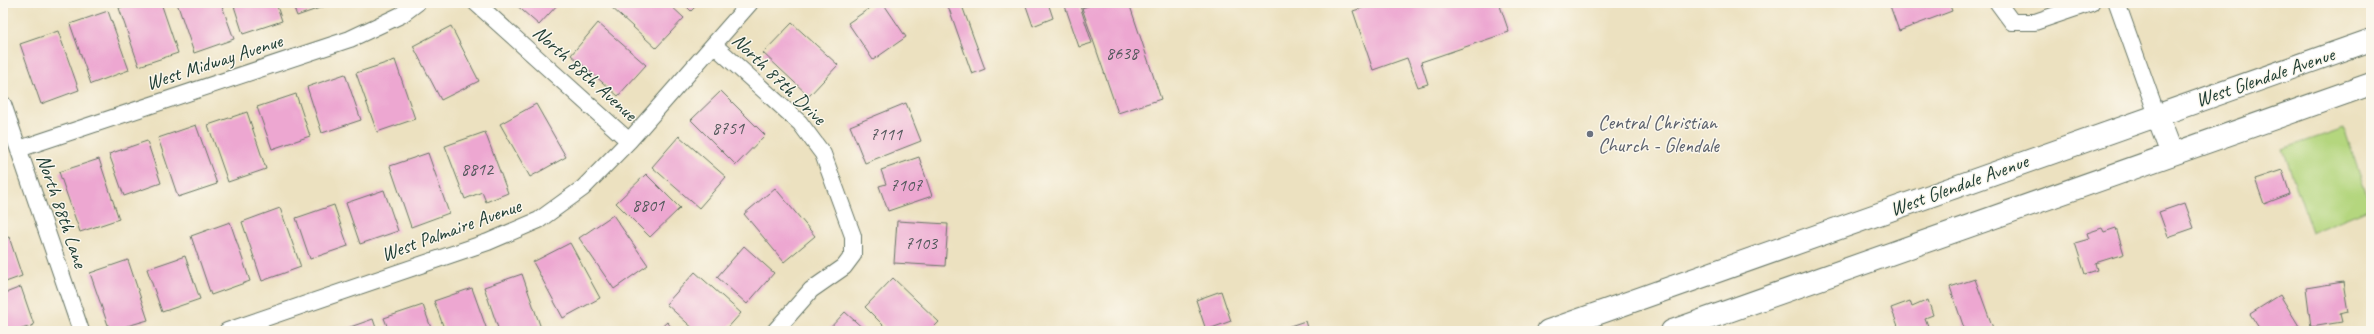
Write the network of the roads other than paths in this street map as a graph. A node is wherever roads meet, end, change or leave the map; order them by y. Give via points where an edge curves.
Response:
1 (417, 3) edge
2 (476, 3) edge
3 (750, 3) edge
4 (1998, 3) edge
5 (2090, 3) edge
6 (2117, 3) edge
7 (2371, 40) edge
8 (714, 45) junction
9 (2371, 84) edge
10 (3, 104) edge
11 (2157, 115) junction
12 (629, 141) junction
13 (19, 149) junction
14 (2172, 154) junction
15 (81, 331) edge
16 (227, 331) edge
17 (775, 331) edge
18 (1548, 331) edge
19 (1672, 331) edge

1 - 13 street, West Midway Avenue via 401,15 350,39
2 - 12 street, North 88th Avenue
3 - 8 street, West Palmaire Avenue
4 - 5 street via 2012,22 2035,22
6 - 11 street
7 - 11 main road, West Glendale Avenue
8 - 12 street, West Palmaire Avenue
8 - 17 street, North 87th Drive via 800,123 823,154 853,236 853,255 844,267 811,290
9 - 14 main road, West Glendale Avenue
10 - 13 street, North 88th Lane
11 - 14 main road
11 - 18 main road, West Glendale Avenue
12 - 16 street, West Palmaire Avenue via 583,188 562,205 514,232
13 - 15 street, North 88th Lane
14 - 19 main road, West Glendale Avenue

